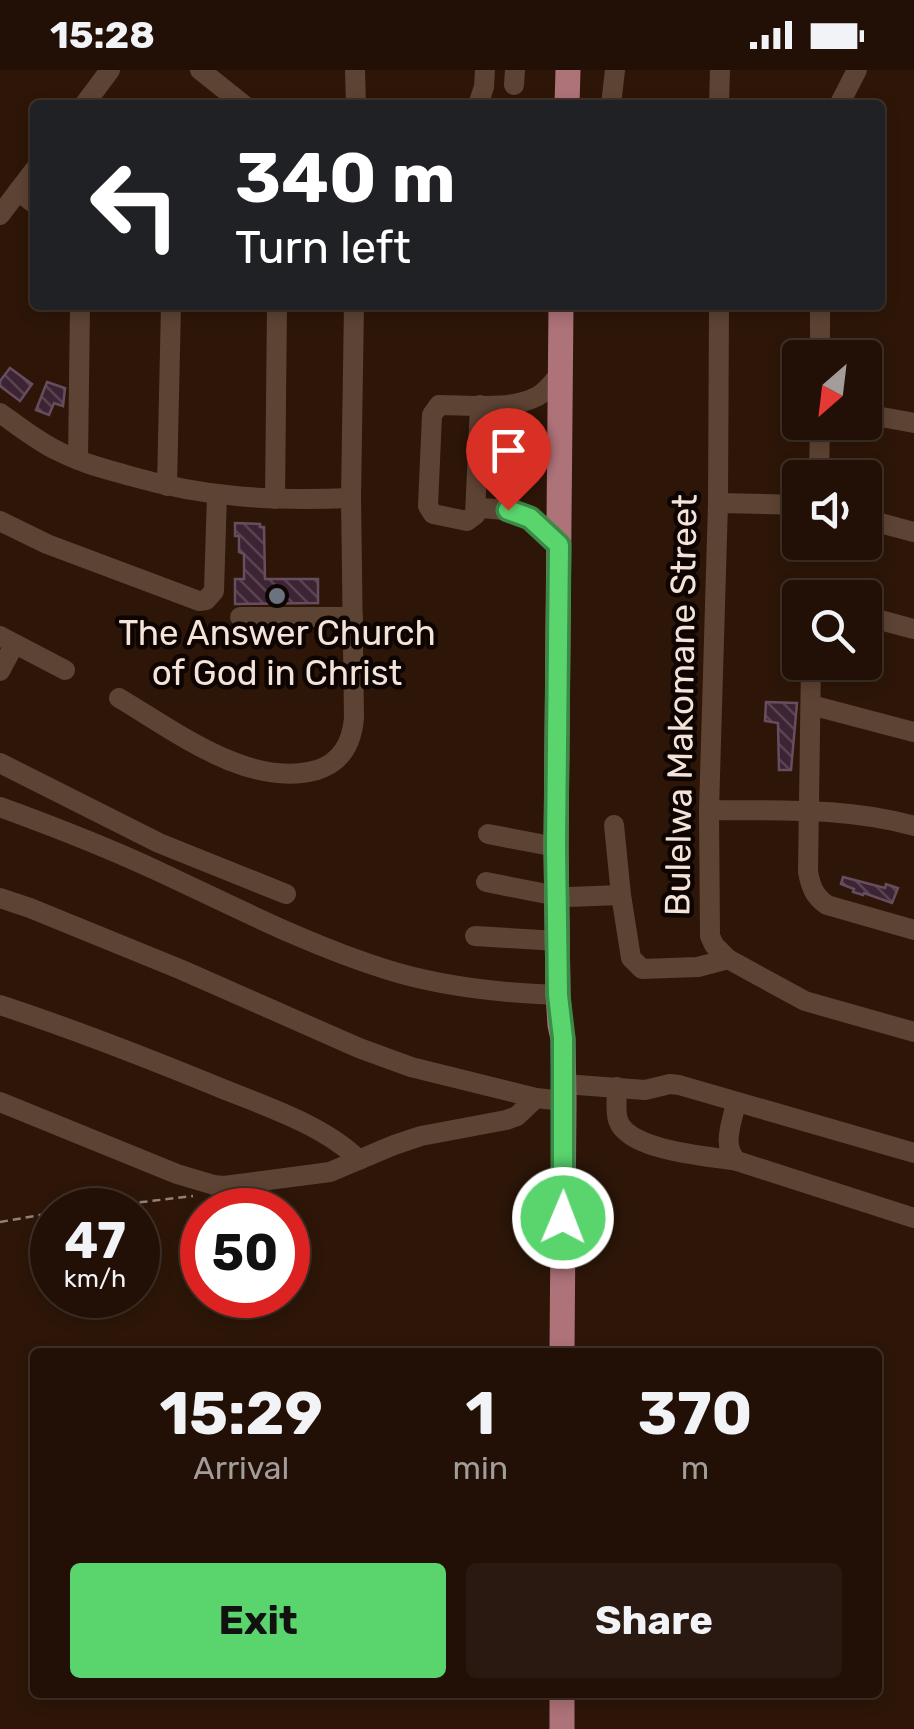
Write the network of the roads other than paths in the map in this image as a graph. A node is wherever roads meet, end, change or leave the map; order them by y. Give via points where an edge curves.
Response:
1 (110, 70) edge
2 (200, 70) edge
3 (355, 70) edge
4 (484, 70) edge
5 (568, 70) edge
6 (578, 70) edge
7 (615, 70) edge
8 (720, 70) edge
9 (857, 70) edge
10 (88, 100) edge
11 (238, 100) edge
12 (356, 100) edge
13 (480, 100) edge
14 (567, 100) edge
15 (578, 100) edge
16 (612, 100) edge
17 (720, 100) edge
18 (842, 100) edge
19 (26, 198) edge
20 (0, 215) edge
21 (80, 310) edge
22 (171, 310) edge
23 (277, 310) edge
24 (354, 310) edge
25 (561, 310) edge
26 (576, 310) edge
27 (718, 310) edge
28 (820, 310) edge
29 (820, 340) edge
30 (561, 372) junction
31 (480, 406) junction
32 (0, 413) edge
33 (882, 417) edge
34 (914, 424) edge
35 (78, 460) junction
36 (168, 486) junction
37 (217, 496) junction
38 (351, 498) junction
39 (275, 500) junction
40 (718, 502) junction
41 (782, 504) edge
42 (476, 508) junction
43 (0, 521) edge
44 (882, 524) edge
45 (914, 532) edge
46 (559, 545) junction
47 (240, 617) dead end
48 (353, 617) junction
49 (882, 621) edge
50 (914, 629) edge
51 (7, 640) edge
52 (64, 670) dead end
53 (0, 671) edge
54 (811, 680) edge
55 (120, 698) dead end
56 (811, 706) junction
57 (914, 732) edge
58 (0, 764) edge
59 (709, 810) junction
60 (810, 811) junction
61 (1, 813) edge
62 (614, 824) dead end
63 (914, 826) edge
64 (488, 834) dead end
65 (556, 847) junction
66 (486, 882) dead end
67 (286, 894) dead end
68 (621, 895) junction
69 (562, 896) junction
70 (0, 898) edge
71 (914, 930) edge
72 (475, 936) dead end
73 (557, 941) junction
74 (728, 958) junction
75 (558, 995) junction
76 (0, 1005) edge
77 (914, 1032) edge
78 (563, 1038) junction
79 (618, 1087) junction
80 (564, 1093) junction
81 (536, 1098) junction
82 (0, 1102) edge
83 (736, 1103) junction
84 (914, 1154) edge
85 (359, 1160) junction
86 (737, 1161) junction
87 (914, 1218) edge
88 (562, 1348) edge
89 (562, 1698) edge
90 (562, 1729) edge

1 - 10 street
2 - 11 street
3 - 12 street
4 - 13 street
5 - 14 main road
6 - 15 main road
7 - 16 street
8 - 17 street
9 - 18 street
19 - 20 street
21 - 35 street
22 - 36 street
23 - 39 street
24 - 38 street
25 - 30 main road
26 - 69 main road via 572,821
27 - 40 street, Bulelwa Makomane Street
28 - 29 street
30 - 31 street via 525,401
30 - 46 main road
31 - 42 street
31 - 42 street via 434,410 428,506 432,514 467,521
32 - 35 street
33 - 34 street
35 - 36 street
36 - 37 street
37 - 39 street
37 - 43 street via 214,591 199,602
38 - 39 street
38 - 48 street
40 - 41 street
40 - 59 street, Bulelwa Makomane Street
42 - 46 street via 518,512
44 - 45 street
46 - 65 main road
47 - 48 street
48 - 55 street via 353,730 344,752 325,767 294,774 256,770
49 - 50 street
51 - 52 street
51 - 53 street
54 - 56 street
56 - 57 street
56 - 60 street
58 - 67 street via 159,843
59 - 60 street
59 - 74 street, Bulelwa Makomane Street via 710,936
60 - 63 street via 868,814
60 - 71 street via 808,872 817,898
61 - 75 street via 91,841 385,969 484,990
62 - 68 street
64 - 65 street
65 - 69 main road
66 - 69 street
68 - 69 street
68 - 74 street via 631,958 642,969 698,967
69 - 73 main road
69 - 78 main road via 568,1000
70 - 81 street via 394,1060
72 - 73 street
73 - 75 main road
74 - 77 street, Bulelwa Makomane Street via 805,1001
75 - 78 main road
76 - 85 street via 272,1108
78 - 80 main road
79 - 80 street
79 - 83 street via 679,1085
79 - 86 street via 617,1119 626,1133 659,1147
80 - 81 street
80 - 88 main road
81 - 85 street via 506,1120 421,1136
82 - 85 street via 214,1185 312,1176
83 - 84 street
83 - 86 street via 728,1147
86 - 87 street
89 - 90 main road

